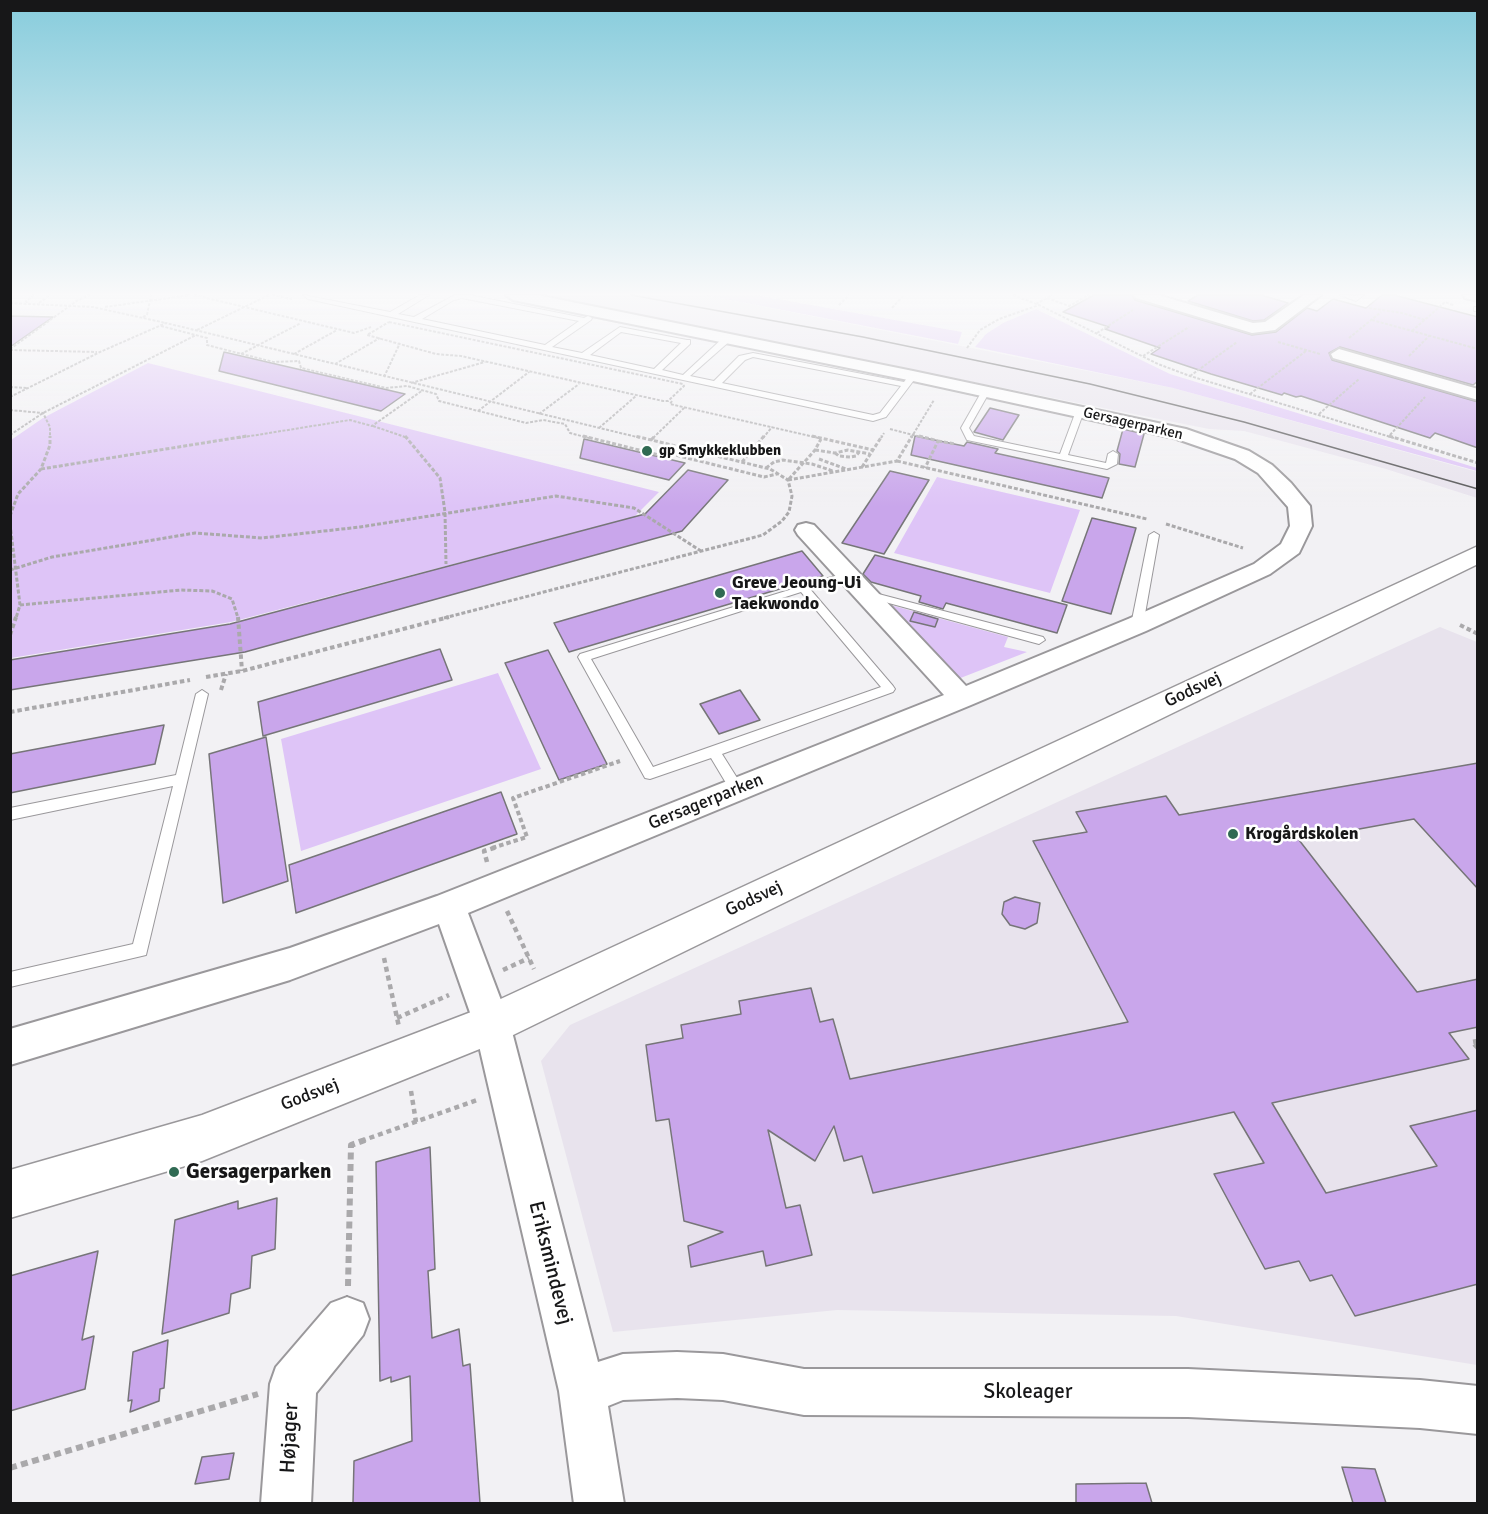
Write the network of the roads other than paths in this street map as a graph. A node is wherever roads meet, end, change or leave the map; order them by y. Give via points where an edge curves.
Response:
1 (630, 366) edge
2 (662, 366) edge
3 (702, 366) edge
4 (734, 366) edge
5 (820, 366) edge
6 (848, 366) edge
7 (1370, 366) edge
8 (656, 371) junction
9 (910, 380) junction
10 (687, 382) junction
11 (716, 384) junction
12 (986, 391) junction
13 (1478, 395) edge
14 (1080, 411) junction
15 (1113, 454) dead end
16 (1063, 457) junction
17 (806, 530) dead end
18 (1154, 535) dead end
19 (1478, 554) edge
20 (848, 574) junction
21 (803, 588) junction
22 (867, 594) junction
23 (1137, 625) junction
24 (1039, 640) dead end
25 (202, 694) dead end
26 (962, 698) junction
27 (714, 752) junction
28 (182, 778) junction
29 (737, 789) junction
30 (10, 814) edge
31 (449, 906) junction
32 (10, 980) edge
33 (492, 1024) junction
34 (10, 1047) edge
35 (10, 1194) edge
36 (347, 1319) road end
37 (582, 1391) junction
38 (1478, 1410) edge
39 (286, 1503) edge
40 (599, 1503) edge

1 - 8 lane
2 - 8 lane
3 - 10 lane
4 - 11 lane
5 - 9 lane
6 - 9 street, Gersagerparken
7 - 13 street
8 - 10 lane
9 - 11 lane via 883,415 873,418
9 - 12 street, Gersagerparken
10 - 11 lane
12 - 14 street, Gersagerparken
12 - 16 lane via 965,429 970,438
14 - 16 lane
14 - 23 street, Gersagerparken via 1179,433 1242,455 1265,469 1299,506 1301,526 1291,548 1262,569
15 - 16 lane via 1112,464 1107,466
17 - 20 street
18 - 23 lane
19 - 33 street, Godsvej
20 - 21 lane
20 - 22 street
21 - 27 lane via 889,689
21 - 27 lane via 584,657 650,774
22 - 24 lane
22 - 26 street
23 - 26 street, Gersagerparken
25 - 28 lane
26 - 29 street, Gersagerparken
27 - 29 lane
28 - 30 lane
28 - 32 lane via 140,950
29 - 31 street, Gersagerparken
31 - 33 street
31 - 34 street, Gersagerparken via 290,964
33 - 35 street, Godsvej via 202,1138
33 - 37 street, Eriksmindevej
36 - 39 street, Højager via 293,1384
37 - 38 street, Skoleager via 623,1377 677,1375 723,1377 804,1392 1188,1393
37 - 40 street, Eriksmindevej

